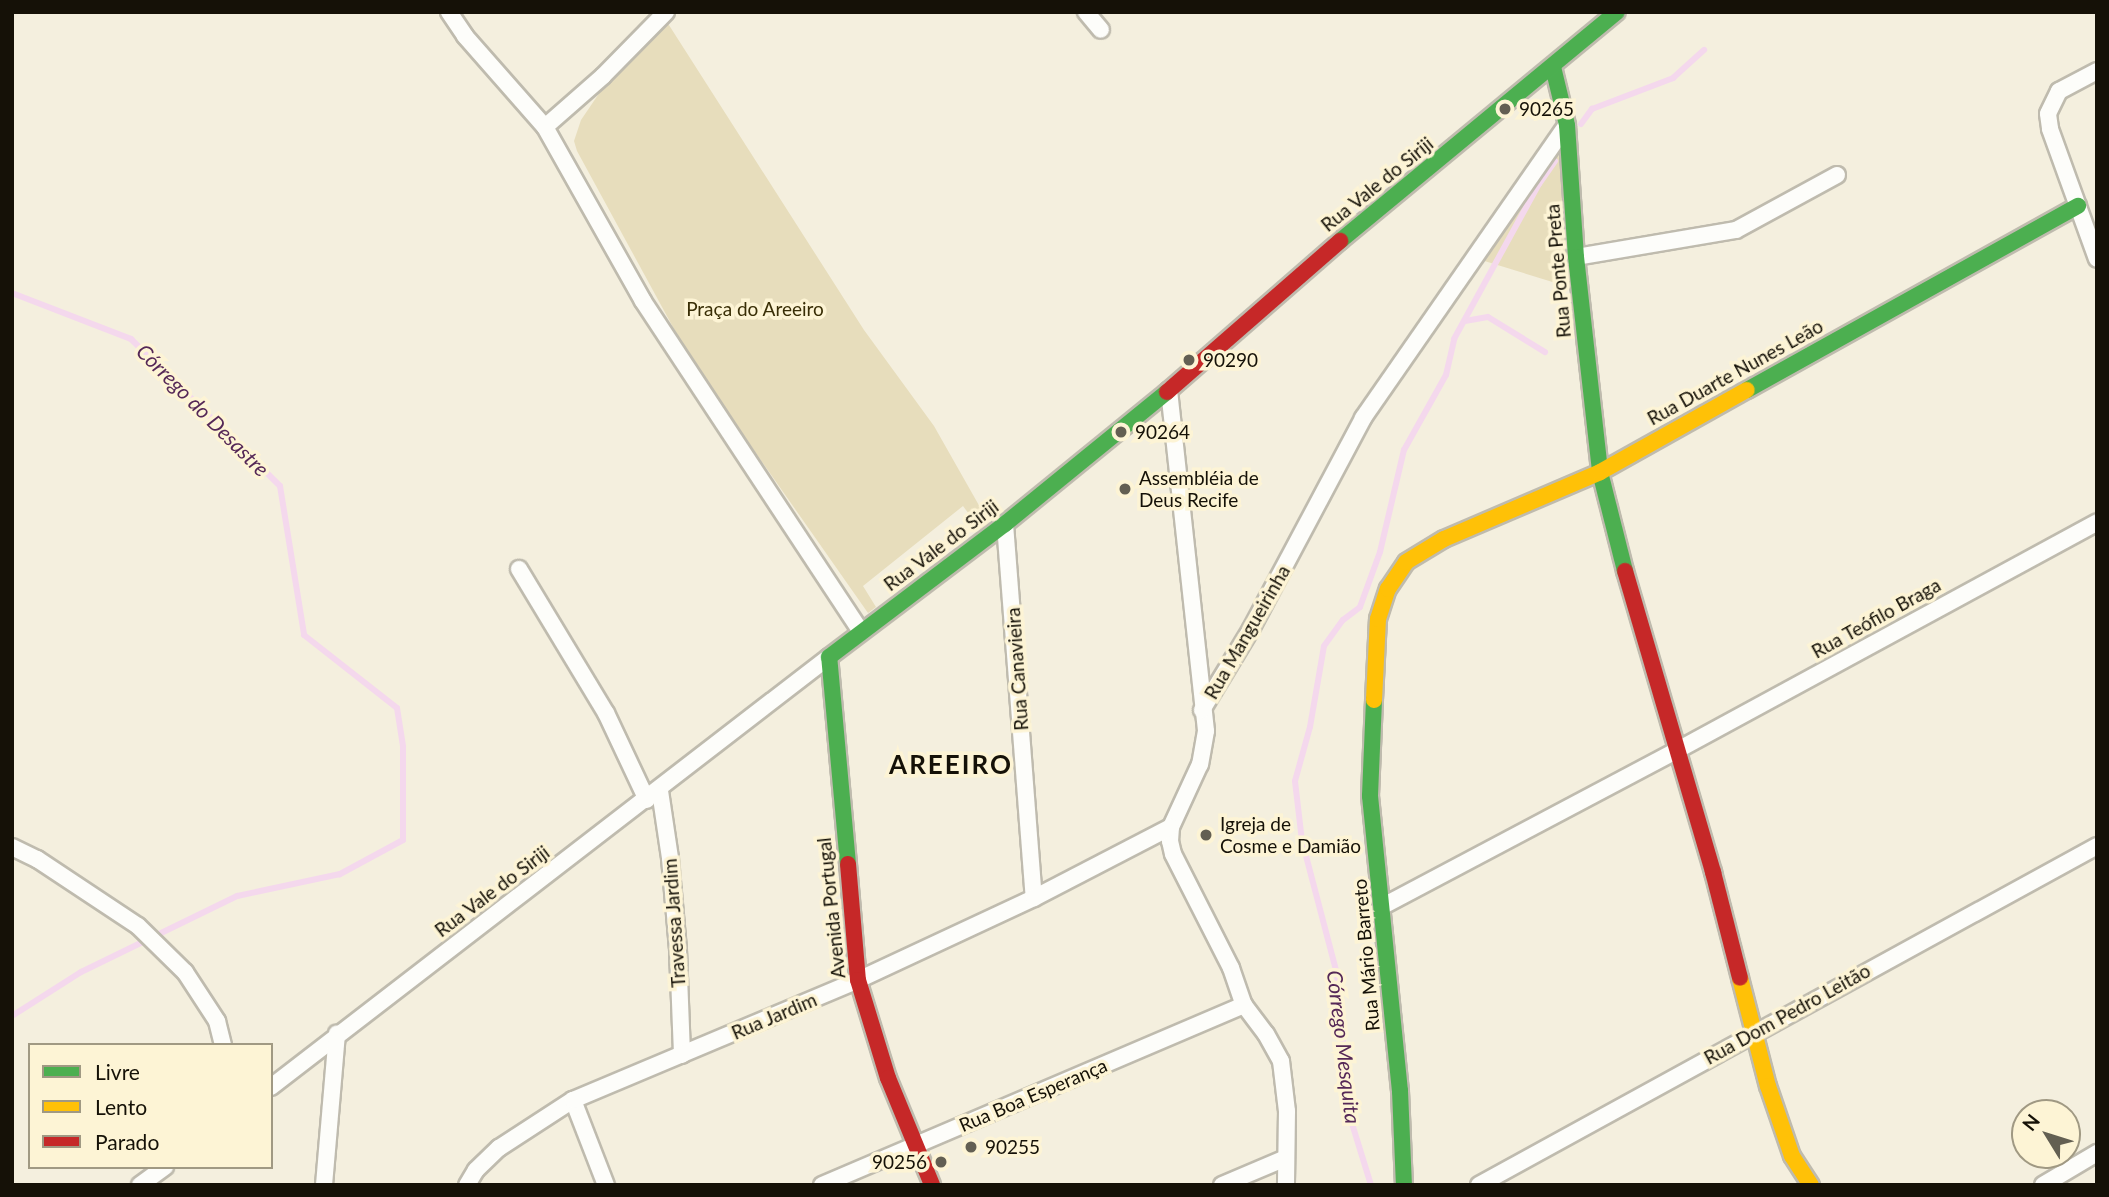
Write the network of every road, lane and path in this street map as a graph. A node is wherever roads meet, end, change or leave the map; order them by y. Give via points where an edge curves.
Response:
1 (449, 12) edge
2 (666, 12) edge
3 (1086, 12) edge
4 (1586, 12) edge
5 (1617, 12) edge
6 (1101, 30) dead end
7 (1592, 34) junction
8 (1553, 68) junction
9 (2097, 71) edge
10 (1567, 125) junction
11 (545, 127) junction
12 (1837, 175) dead end
13 (2078, 206) junction
14 (1576, 257) junction
15 (2097, 259) edge
16 (1169, 390) junction
17 (1600, 472) junction
18 (2097, 522) edge
19 (1006, 524) junction
20 (1406, 562) joint
21 (519, 569) dead end
22 (861, 631) junction
23 (829, 657) junction
24 (1202, 710) junction
25 (1676, 751) junction
26 (653, 795) junction
27 (1171, 827) junction
28 (2097, 846) edge
29 (12, 847) edge
30 (1034, 898) junction
31 (1383, 906) junction
32 (858, 980) junction
33 (1244, 1006) junction
34 (1756, 1031) junction
35 (337, 1034) junction
36 (222, 1043) edge
37 (682, 1055) junction
38 (273, 1085) edge
39 (573, 1100) junction
40 (915, 1145) junction
41 (2097, 1153) edge
42 (1286, 1158) junction
43 (162, 1169) edge
44 (140, 1185) edge
45 (324, 1185) edge
46 (467, 1185) edge
47 (606, 1185) edge
48 (822, 1185) edge
49 (933, 1185) edge
50 (1222, 1185) edge
51 (1286, 1185) edge
52 (1404, 1185) edge
53 (1479, 1185) edge
54 (1811, 1185) edge
55 (2043, 1185) edge

1 - 11 street
2 - 11 street
3 - 6 street
4 - 7 street
5 - 7 street, Rua Vale do Siriji
7 - 8 street, Rua Vale do Siriji
8 - 10 street, Rua Ponte Preta
8 - 16 street, Rua Vale do Siriji via 1273,296
9 - 13 street via 2069,83 2048,114
10 - 14 street, Rua Ponte Preta
10 - 24 street, Rua Mangueirinha via 1363,418 1251,629
11 - 22 street via 663,333
12 - 14 street via 1736,230
13 - 15 street
13 - 17 street, Rua Duarte Nunes Leão
14 - 17 street, Rua Ponte Preta
16 - 19 street, Rua Vale do Siriji
16 - 24 street
17 - 20 street, Rua Duarte Nunes Leão via 1444,539
17 - 25 street
18 - 25 street, Rua Teófilo Braga
19 - 22 street, Rua Vale do Siriji
19 - 30 street, Rua Canavieira
20 - 31 street, Rua Mário Barreto via 1388,589 1378,619 1374,659 1370,796
21 - 26 street, Travessa Jardim
22 - 23 street, Rua Vale do Siriji
23 - 26 street, Rua Vale do Siriji
23 - 32 street, Avenida Portugal
24 - 27 street, Rua Mangueirinha via 1206,732 1200,764
25 - 31 street, Rua Teófilo Braga
25 - 34 street
26 - 35 street, Rua Vale do Siriji
26 - 37 street, Travessa Jardim via 670,858
27 - 30 street, Rua Jardim
27 - 33 street via 1172,854 1231,968
28 - 34 street, Rua Dom Pedro Leitão
29 - 36 street via 138,926 185,972 217,1021
30 - 32 street, Rua Jardim
31 - 52 street, Rua Mário Barreto
32 - 37 street, Rua Jardim
32 - 40 street, Avenida Portugal via 888,1078
33 - 40 street, Rua Boa Esperança
33 - 42 street via 1281,1061
34 - 53 street, Rua Dom Pedro Leitão
34 - 54 street via 1768,1086 1792,1156
35 - 38 street, Rua Vale do Siriji
35 - 45 street
37 - 39 street, Rua Jardim
39 - 46 street, Rua Jardim via 499,1148
39 - 47 street
40 - 48 street, Rua Boa Esperança
40 - 49 street, Avenida Portugal
41 - 55 street
42 - 50 street
42 - 51 street
43 - 44 street

